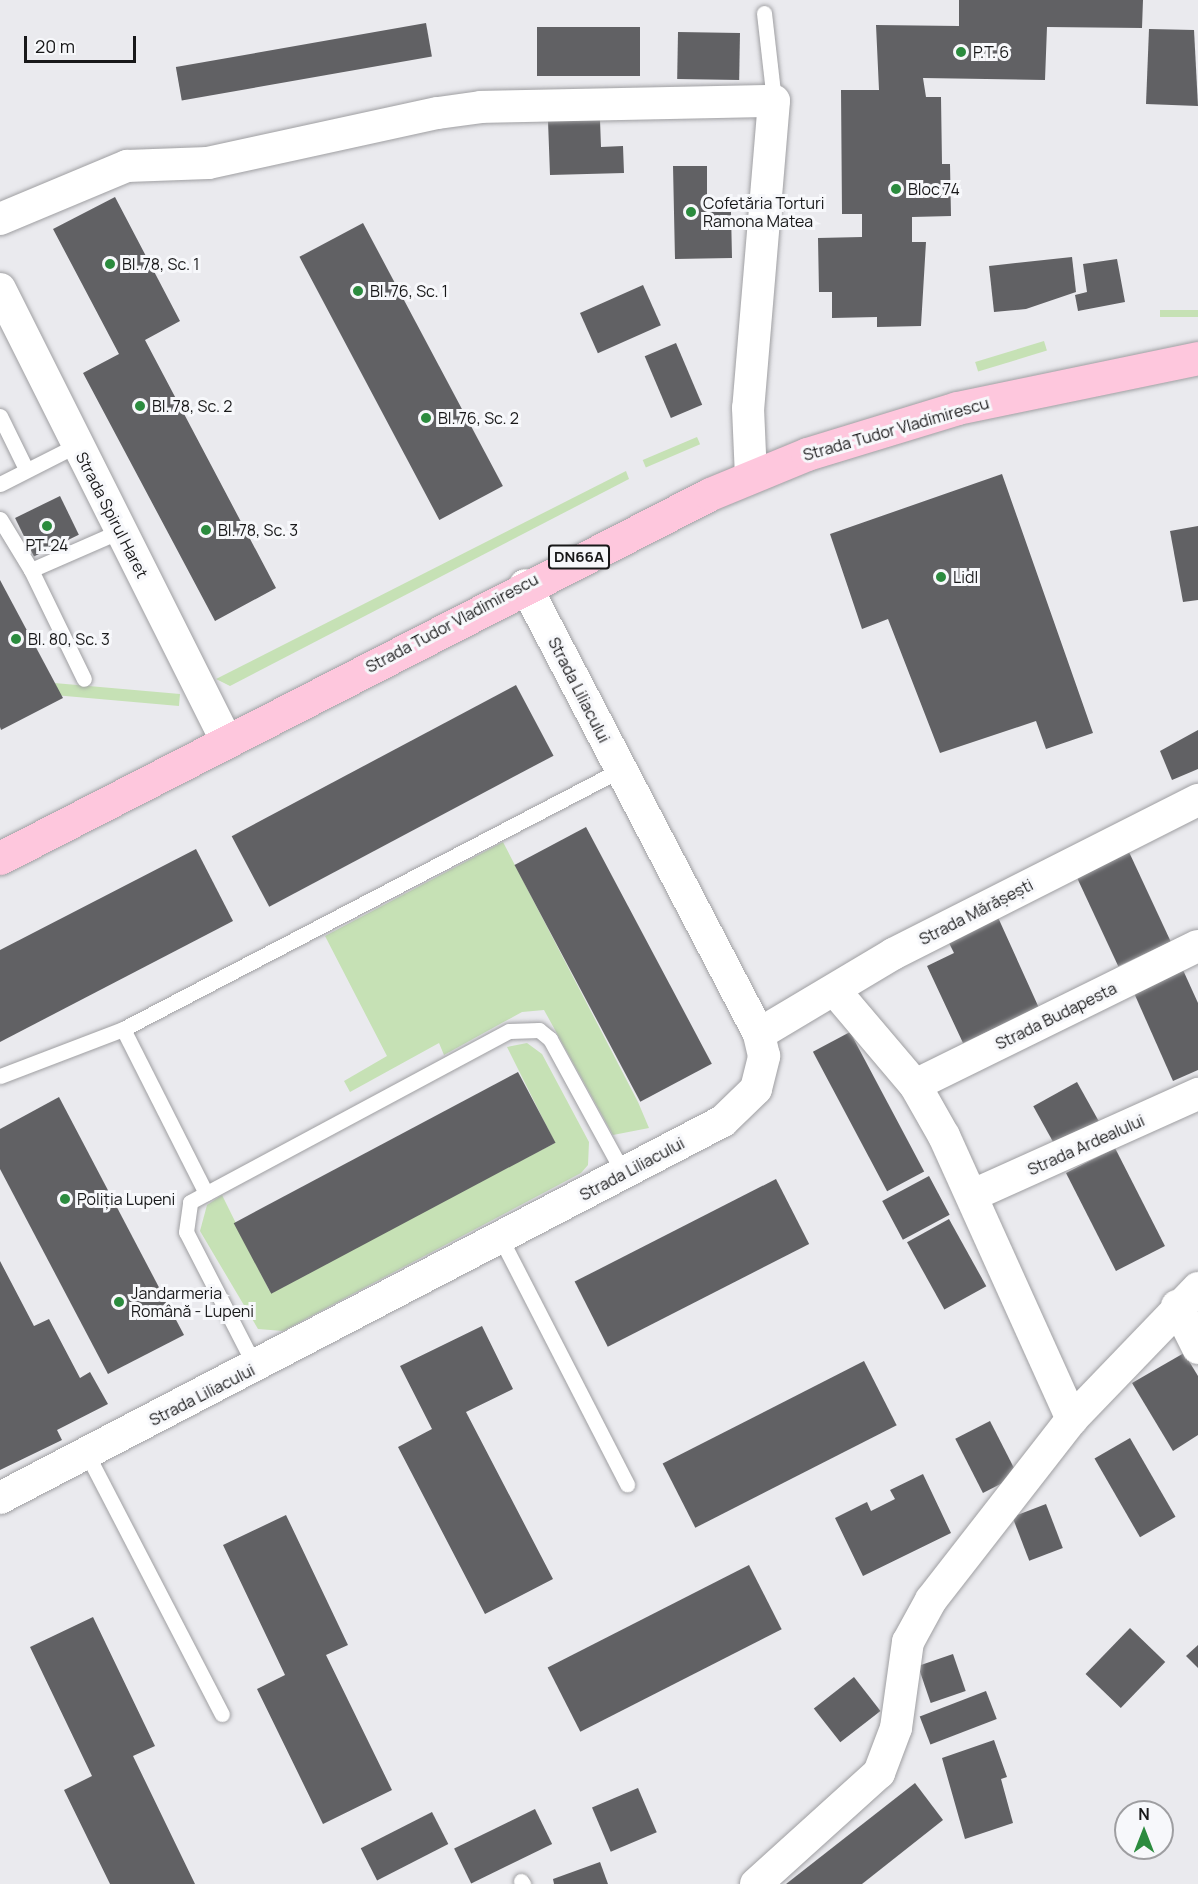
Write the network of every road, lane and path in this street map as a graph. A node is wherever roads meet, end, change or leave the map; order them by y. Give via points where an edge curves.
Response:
1 (764, 13) dead end
2 (774, 100) junction
3 (0, 219) edge
4 (0, 289) edge
5 (1198, 358) edge
6 (0, 416) edge
7 (77, 445) junction
8 (26, 469) junction
9 (751, 477) junction
10 (0, 484) edge
11 (0, 519) edge
12 (120, 531) junction
13 (31, 570) junction
14 (525, 585) junction
15 (84, 679) dead end
16 (226, 740) junction
17 (620, 770) junction
18 (1198, 800) edge
19 (0, 858) edge
20 (1198, 946) edge
21 (836, 992) junction
22 (123, 1029) junction
23 (762, 1045) junction
24 (0, 1076) edge
25 (915, 1085) junction
26 (1198, 1094) edge
27 (624, 1174) junction
28 (206, 1193) junction
29 (973, 1195) junction
30 (501, 1239) junction
31 (1187, 1297) edge
32 (1198, 1348) edge
33 (256, 1368) junction
34 (1072, 1419) junction
35 (87, 1454) junction
36 (627, 1484) dead end
37 (0, 1498) edge
38 (222, 1714) dead end
39 (756, 1884) edge

1 - 2 lane
2 - 3 street via 481,107 438,113 208,163 127,166
2 - 9 street via 748,408
4 - 7 street, Strada Spirul Haret
5 - 9 main road, Strada Tudor Vladimirescu / DN66A via 957,408
6 - 8 lane
7 - 8 lane
7 - 12 street, Strada Spirul Haret
8 - 10 lane
9 - 14 main road, Strada Tudor Vladimirescu / DN66A
11 - 13 lane
12 - 13 lane
12 - 16 street, Strada Spirul Haret
13 - 15 lane
14 - 16 main road, Strada Tudor Vladimirescu / DN66A
14 - 17 street, Strada Liliacului
16 - 19 main road, Strada Tudor Vladimirescu / DN66A
17 - 22 lane
17 - 23 street, Strada Liliacului
18 - 21 street, Strada Mărășești via 893,954
20 - 25 street, Strada Budapesta
21 - 23 street, Strada Mărășești
21 - 25 street
22 - 24 lane
22 - 28 lane
23 - 27 street, Strada Liliacului via 760,1080 742,1106
25 - 29 street
26 - 29 street, Strada Ardealului
27 - 28 lane via 550,1039 539,1030 524,1029 509,1031
27 - 30 street, Strada Liliacului
28 - 33 lane via 190,1202 186,1232
29 - 34 street
30 - 33 street, Strada Liliacului
30 - 36 lane
31 - 32 street
31 - 34 street
33 - 35 street, Strada Liliacului
34 - 39 street via 931,1600 908,1642 896,1728 879,1773
35 - 37 street, Strada Liliacului
35 - 38 lane

